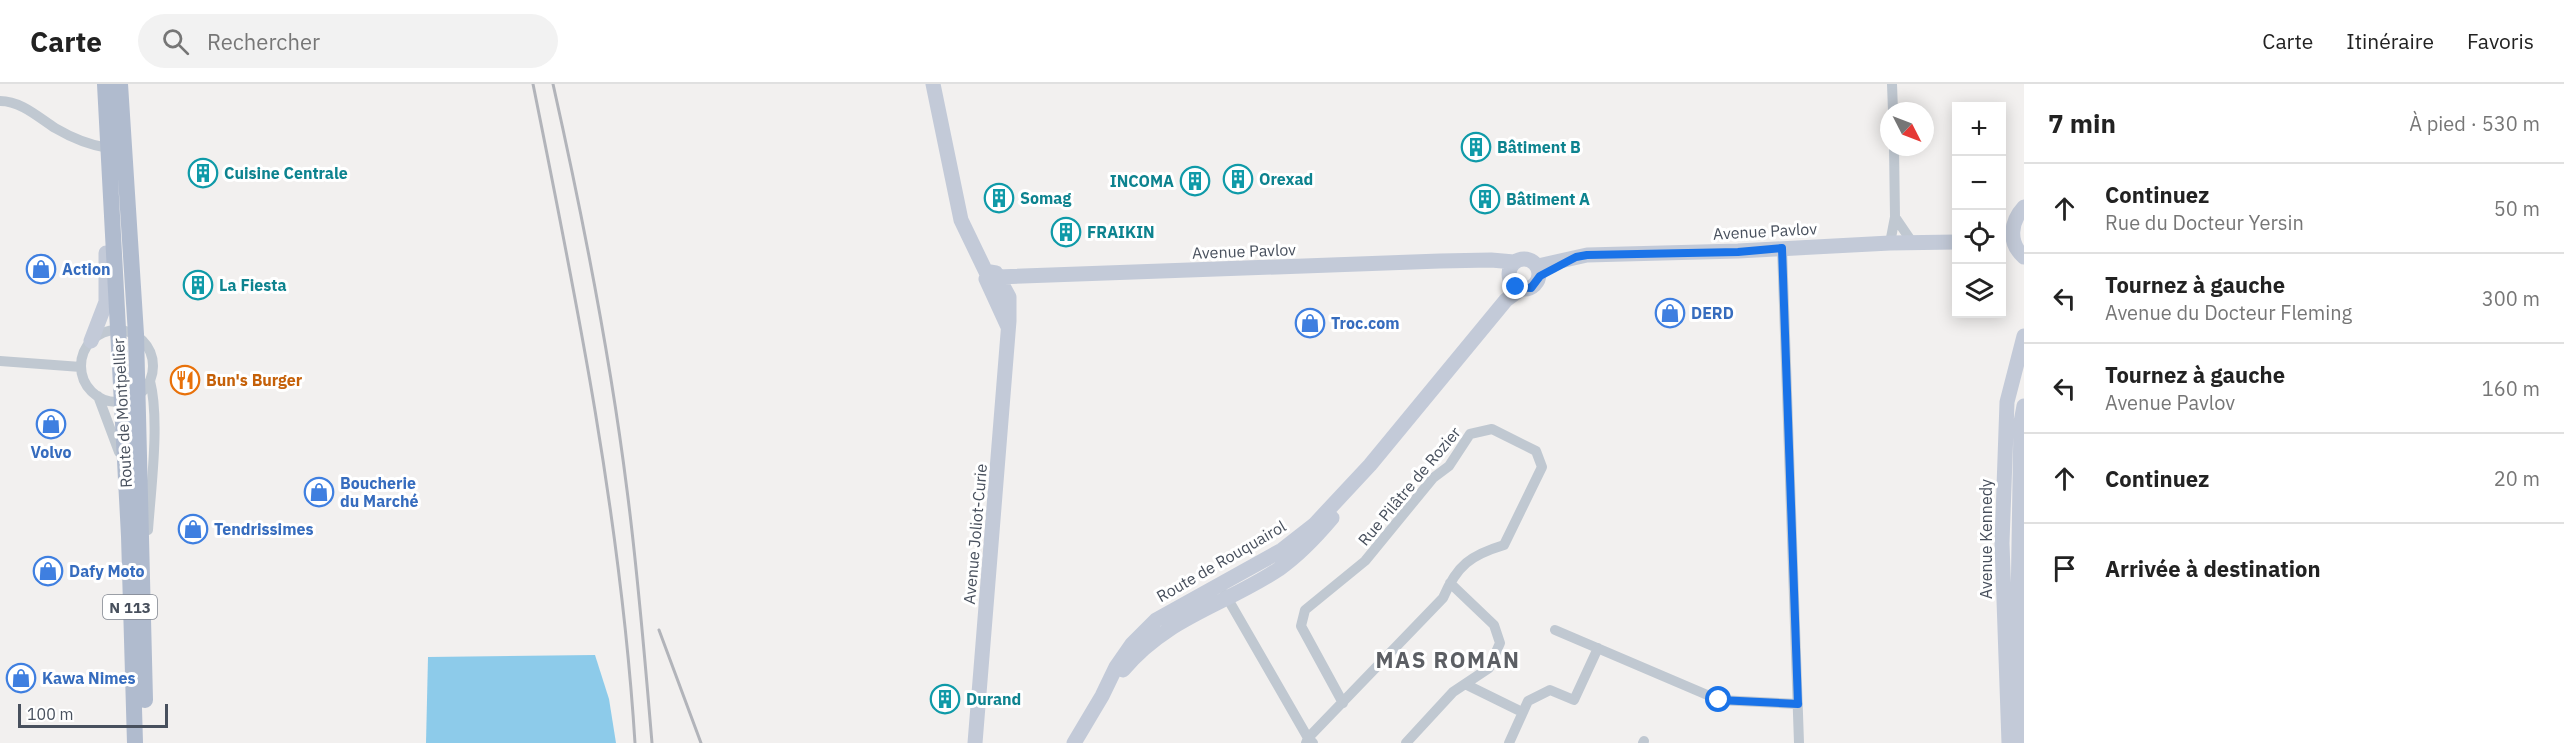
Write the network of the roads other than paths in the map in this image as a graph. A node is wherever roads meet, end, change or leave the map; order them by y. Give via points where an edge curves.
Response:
1 (105, 84) edge
2 (120, 84) edge
3 (933, 84) edge
4 (1892, 84) edge
5 (0, 101) edge
6 (1893, 102) edge
7 (108, 148) junction
8 (1894, 156) edge
9 (110, 182) junction
10 (2024, 207) edge
11 (1895, 217) junction
12 (2007, 229) edge
13 (1912, 242) junction
14 (1952, 242) edge
15 (1890, 243) junction
16 (1782, 248) junction
17 (2014, 249) edge
18 (1539, 271) junction
19 (1513, 275) junction
20 (994, 280) junction
21 (118, 330) junction
22 (135, 334) junction
23 (2024, 336) edge
24 (91, 341) junction
25 (0, 361) edge
26 (81, 368) junction
27 (150, 381) junction
28 (137, 395) junction
29 (98, 396) junction
30 (121, 402) junction
31 (2024, 406) edge
32 (124, 471) junction
33 (1450, 583) junction
34 (1223, 591) junction
35 (143, 598) junction
36 (1555, 630) dead end
37 (1598, 648) junction
38 (1465, 684) junction
39 (1343, 703) junction
40 (1798, 704) junction
41 (1522, 712) junction
42 (1309, 741) edge
43 (135, 743) edge
44 (146, 743) edge
45 (975, 743) edge
46 (1074, 743) edge
47 (1406, 743) edge
48 (1509, 743) edge
49 (1799, 743) edge
50 (2009, 743) edge
51 (2020, 743) edge

1 - 7 main road, Route de Montpellier / N 113
2 - 22 main road, Route de Montpellier / N 113
3 - 20 street, Avenue Joliot-Curie via 961,220
4 - 6 street
5 - 7 street via 26,109 91,146
7 - 9 main road, Route de Montpellier / N 113
8 - 11 street
9 - 21 main road, Route de Montpellier / N 113
9 - 24 street via 104,199 106,302
10 - 12 street
11 - 13 street
11 - 15 street
12 - 17 street
13 - 14 street, Avenue Pavlov
13 - 15 street, Avenue Pavlov
15 - 16 street, Avenue Pavlov
16 - 18 street, Avenue Pavlov via 1576,257
16 - 40 street
18 - 19 street, Avenue Pavlov via 1526,258
18 - 19 street, Avenue Pavlov via 1531,288
19 - 20 street, Avenue Pavlov via 1491,260
19 - 34 street, Route de Rouquairol via 1506,300 1370,465 1341,508 1301,551 1278,569
20 - 45 street, Avenue Joliot-Curie via 1009,297 1008,327
21 - 22 street
21 - 24 street via 103,332
21 - 30 main road, Route de Montpellier / N 113
22 - 27 street via 152,356
22 - 28 main road, Route de Montpellier / N 113
23 - 50 street, Avenue Kennedy via 2007,402 2002,543
24 - 26 street via 83,353
25 - 26 street
26 - 29 street via 84,381
27 - 28 street
27 - 35 street via 154,422
28 - 30 street
28 - 35 main road, Route de Montpellier / N 113
29 - 30 street
29 - 32 street via 114,432
30 - 32 main road, Route de Montpellier / N 113
31 - 51 street, Avenue Kennedy via 2017,667
32 - 43 main road, Route de Montpellier / N 113
33 - 38 street via 1494,625 1500,644 1489,668
33 - 39 street, Rue Pilâtre de Rozier via 1443,598
33 - 39 street, Rue Pilâtre de Rozier via 1477,553 1504,545 1542,467 1536,451 1492,429 1470,434 1449,466 1433,478 1365,561 1305,610 1301,626
34 - 42 street
34 - 46 street, Route de Rouquairol via 1167,629 1130,662 1102,696
35 - 44 main road, Route de Montpellier / N 113
36 - 37 street
37 - 40 street via 1719,700
37 - 41 street via 1574,700 1550,690 1528,701
38 - 41 street
38 - 47 street
39 - 42 street, Rue Pilâtre de Rozier
40 - 49 street
41 - 48 street

